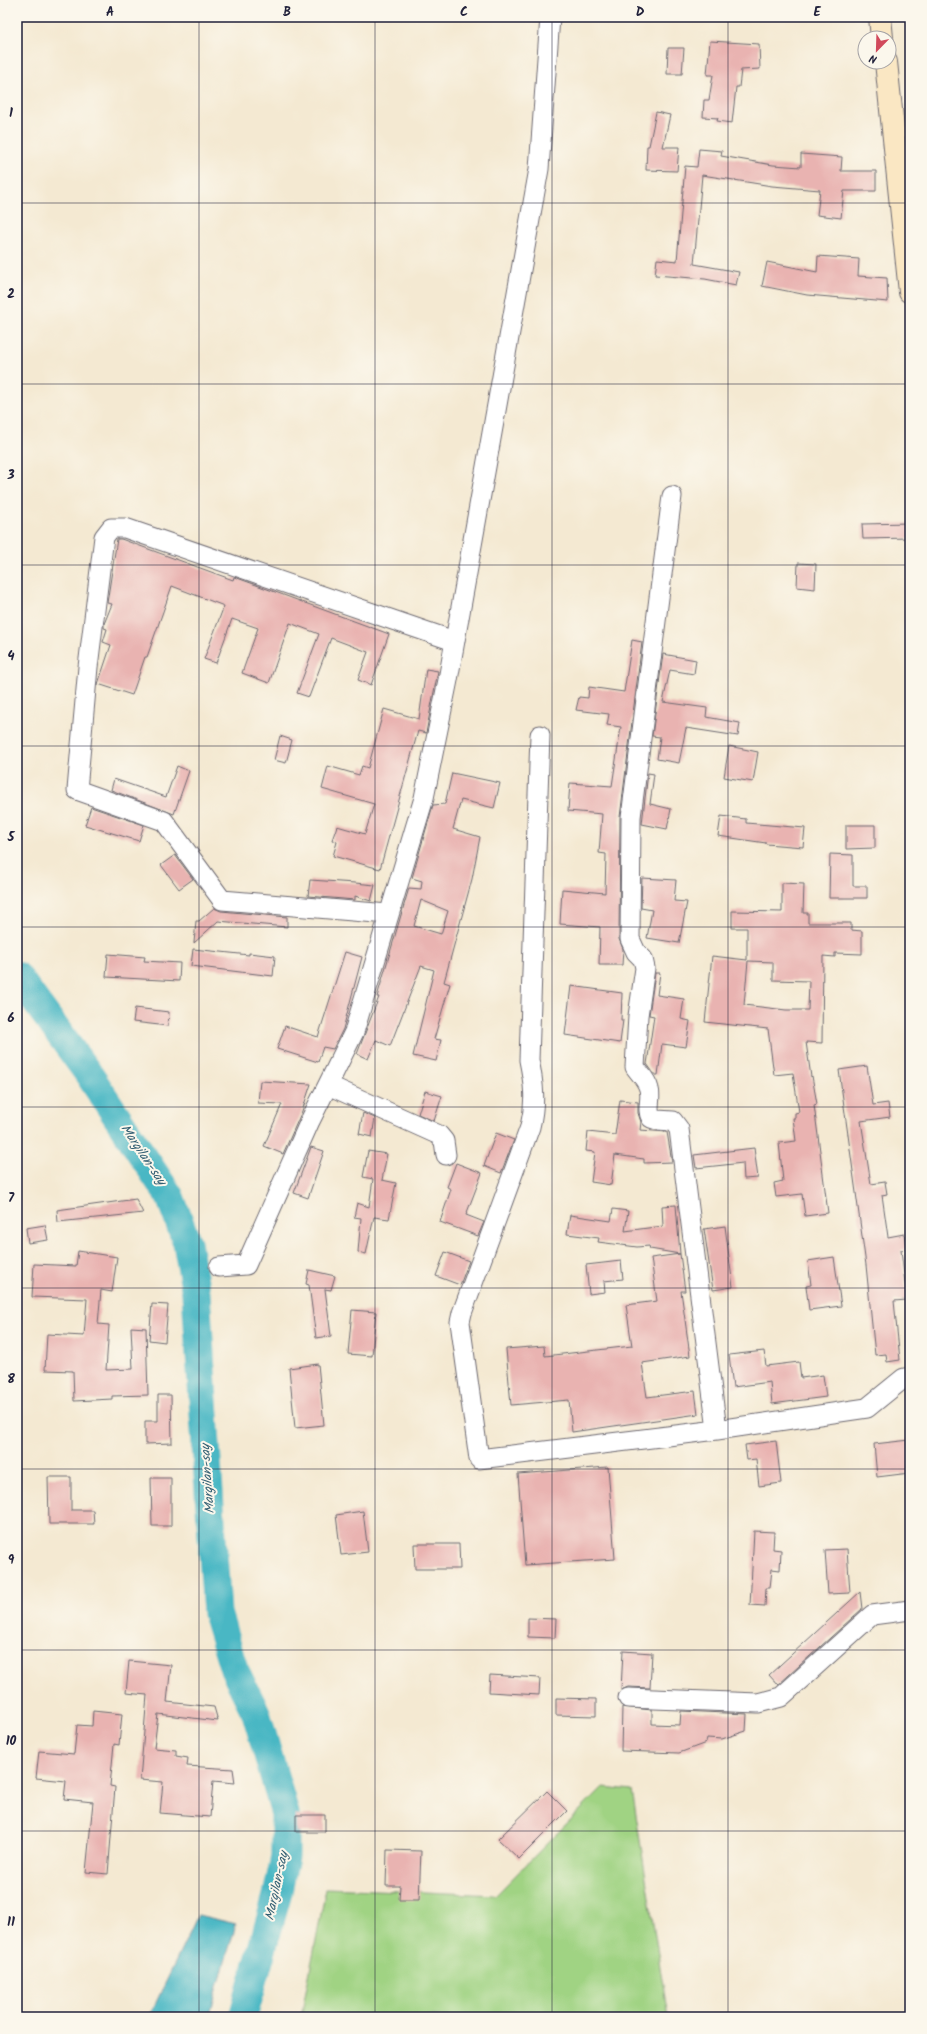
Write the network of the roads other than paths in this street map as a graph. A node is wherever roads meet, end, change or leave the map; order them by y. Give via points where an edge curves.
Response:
1 (550, 17) edge
2 (880, 17) edge
3 (881, 30) edge
4 (887, 70) edge
5 (910, 292) edge
6 (672, 496) dead end
7 (454, 641) junction
8 (540, 735) dead end
9 (388, 914) junction
10 (328, 1085) junction
11 (446, 1156) dead end
12 (219, 1267) dead end
13 (910, 1377) edge
14 (717, 1430) junction
15 (910, 1610) edge
16 (628, 1698) dead end

1 - 7 street via 539,169
2 - 3 main road
4 - 5 main road
6 - 14 street via 631,816 630,939 636,952 643,959 645,968 638,1016 635,1067 646,1080 650,1090 648,1114 657,1120 673,1121 679,1129
7 - 9 street via 424,798
7 - 9 street via 125,528 111,528 104,537 88,667 77,790 164,821 222,900
8 - 14 street via 530,1060 534,1110 460,1322 479,1458
9 - 10 street via 354,1032
10 - 11 street via 439,1135 444,1141
10 - 12 street via 246,1265
13 - 14 street via 904,1378 867,1408
15 - 16 street via 872,1615 781,1697 758,1703

